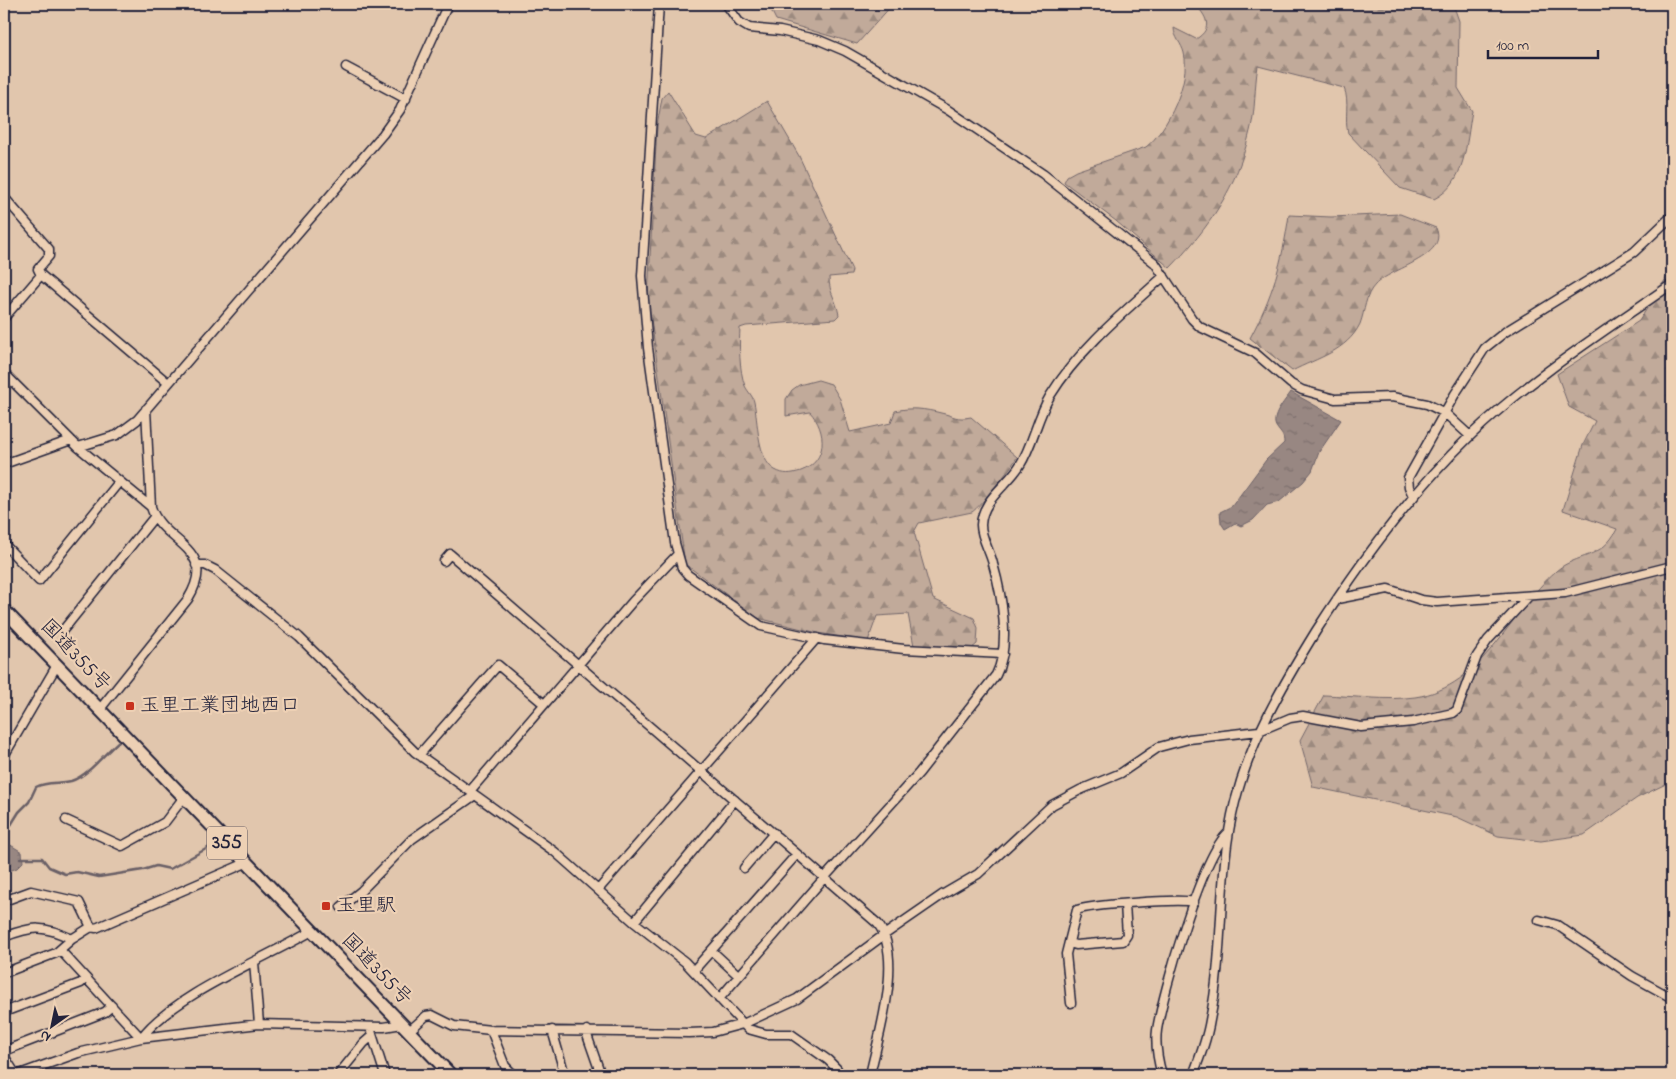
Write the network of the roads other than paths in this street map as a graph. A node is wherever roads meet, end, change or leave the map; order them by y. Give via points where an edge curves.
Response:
1 (448, 4) edge
2 (659, 4) edge
3 (726, 4) edge
4 (346, 67) dead end
5 (406, 99) junction
6 (4, 197) edge
7 (1672, 216) edge
8 (41, 275) junction
9 (1164, 276) junction
10 (1672, 284) edge
11 (4, 318) edge
12 (4, 373) edge
13 (168, 383) junction
14 (146, 409) junction
15 (1444, 412) junction
16 (1470, 436) junction
17 (71, 440) junction
18 (78, 447) junction
19 (4, 464) edge
20 (119, 482) junction
21 (1414, 496) junction
22 (151, 507) junction
23 (154, 516) junction
24 (4, 544) edge
25 (678, 554) junction
26 (444, 561) dead end
27 (196, 564) junction
28 (1672, 566) edge
29 (1529, 596) junction
30 (1337, 599) junction
31 (4, 610) edge
32 (64, 629) dead end
33 (817, 638) junction
34 (1003, 654) junction
35 (578, 664) junction
36 (57, 665) junction
37 (544, 704) junction
38 (100, 709) junction
39 (1259, 731) junction
40 (419, 755) junction
41 (4, 756) edge
42 (701, 771) junction
43 (472, 793) junction
44 (184, 797) junction
45 (735, 800) junction
46 (66, 820) dead end
47 (774, 833) junction
48 (1228, 833) junction
49 (797, 854) junction
50 (246, 863) junction
51 (744, 868) dead end
52 (825, 877) junction
53 (598, 890) junction
54 (4, 901) edge
55 (1194, 902) junction
56 (1125, 904) junction
57 (341, 907) dead end
58 (1539, 920) dead end
59 (634, 922) junction
60 (91, 927) junction
61 (312, 931) junction
62 (884, 935) junction
63 (4, 937) edge
64 (72, 938) junction
65 (1069, 943) junction
66 (61, 951) junction
67 (712, 951) junction
68 (254, 962) junction
69 (694, 970) junction
70 (4, 973) edge
71 (740, 976) junction
72 (86, 978) junction
73 (1672, 998) edge
74 (719, 999) junction
75 (1071, 1003) dead end
76 (112, 1006) junction
77 (4, 1012) edge
78 (259, 1024) junction
79 (743, 1024) junction
80 (370, 1027) junction
81 (406, 1028) junction
82 (491, 1030) junction
83 (552, 1030) junction
84 (587, 1030) junction
85 (372, 1036) junction
86 (141, 1038) junction
87 (4, 1051) edge
88 (4, 1056) edge
89 (16, 1075) edge
90 (338, 1075) edge
91 (385, 1075) edge
92 (451, 1075) edge
93 (514, 1075) edge
94 (565, 1075) edge
95 (601, 1075) edge
96 (840, 1075) edge
97 (870, 1075) edge
98 (1162, 1075) edge
99 (1193, 1075) edge

1 - 5 street
2 - 25 street via 642,286
3 - 9 street via 739,22 749,28 796,34 845,51 948,110 1043,174 1155,263
4 - 5 street
5 - 13 street via 383,134
6 - 8 street via 49,249 49,256 38,269
7 - 15 street via 1634,252 1505,332 1485,348
8 - 11 street
8 - 13 street
9 - 15 street via 1200,327 1243,346 1280,377 1302,390 1335,399 1392,397 1427,404
9 - 34 street via 1108,326 1051,394 1020,466 999,489 983,515 983,535 999,590
10 - 16 street via 1575,353
12 - 17 street
13 - 14 street
14 - 18 street via 123,432
14 - 22 street
15 - 16 street
15 - 21 street via 1408,478
16 - 21 street
17 - 18 street
17 - 19 street
18 - 20 street
20 - 22 street
20 - 24 street via 39,581
21 - 30 street
22 - 23 street
23 - 27 street via 190,552
23 - 32 street
25 - 33 street via 688,575 755,623
25 - 35 street
26 - 35 street via 450,554
27 - 38 street via 196,582 188,598
27 - 40 street via 215,570 299,637
28 - 29 street via 1565,593
29 - 30 street via 1436,602 1388,589
29 - 39 street via 1477,656 1457,710 1453,713 1438,718 1361,727 1303,716
30 - 39 street via 1284,683
31 - 36 highway, 国道355号 / 355
33 - 34 street via 904,650
33 - 42 street
34 - 52 street via 996,675 919,773
35 - 37 street
35 - 42 street
36 - 38 highway, 国道355号 / 355
36 - 41 street
37 - 40 street via 498,665
37 - 43 street
38 - 44 highway, 国道355号 / 355
39 - 48 street via 1241,779
39 - 62 street via 1175,742 1145,755 1112,778 1070,795 1042,812 978,874
40 - 43 street
42 - 45 street
42 - 53 street
43 - 53 street via 555,852
43 - 57 street via 412,839
44 - 46 street via 165,822 122,846
44 - 50 highway, 国道355号 / 355
45 - 47 street
45 - 59 street
47 - 49 street
47 - 51 street
48 - 55 street via 1218,846
48 - 99 street via 1213,1006
49 - 52 street
49 - 67 street
50 - 60 street via 131,914
50 - 61 highway, 国道355号 / 355
52 - 62 street via 878,924
52 - 71 street
53 - 59 street
54 - 60 street via 32,891 79,902
55 - 56 street
55 - 98 street via 1172,967 1157,1030
56 - 65 street via 1080,909 1076,913
56 - 65 street via 1127,935 1123,941
58 - 73 street via 1558,925 1632,976
59 - 69 street
60 - 64 street
61 - 68 street
61 - 81 highway, 国道355号 / 355
62 - 79 street via 802,996
62 - 97 street via 888,990
63 - 64 street via 29,928 42,928
64 - 66 street
65 - 75 street via 1066,958
66 - 70 street
66 - 72 street
67 - 69 street
67 - 71 street
68 - 78 street
68 - 86 street via 187,999
69 - 74 street
71 - 74 street
72 - 76 street
72 - 77 street via 81,983
74 - 79 street
76 - 86 street
76 - 87 street via 105,1012
78 - 80 street
78 - 86 street
79 - 84 street via 705,1033
79 - 96 street via 757,1033 791,1034 828,1060
80 - 81 street
80 - 85 street
81 - 82 street via 432,1015 454,1026
81 - 92 highway, 国道355号 / 355
82 - 83 street
82 - 93 street via 505,1066
83 - 84 street
83 - 94 street
84 - 95 street
85 - 90 street
85 - 91 street
86 - 89 street via 78,1053
88 - 89 street

